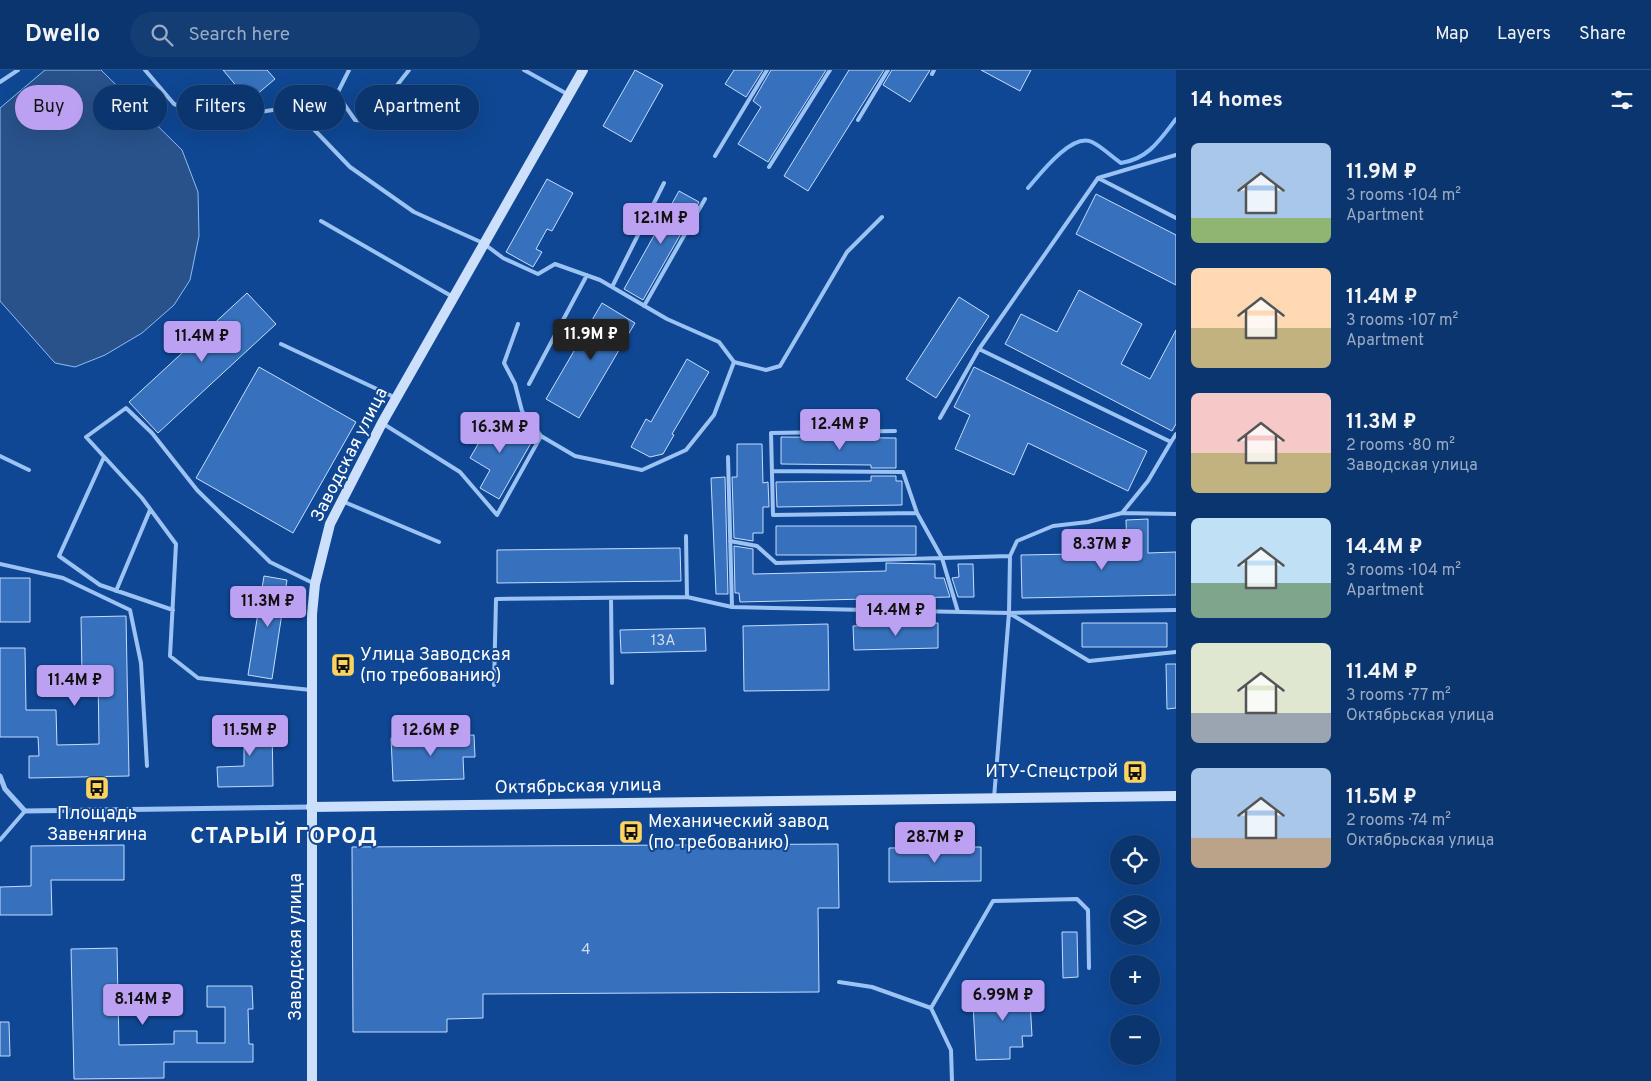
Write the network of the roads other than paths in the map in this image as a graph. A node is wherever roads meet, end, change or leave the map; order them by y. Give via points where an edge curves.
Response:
1 (18, 70) edge
2 (145, 70) edge
3 (349, 70) edge
4 (408, 70) edge
5 (524, 70) edge
6 (583, 70) edge
7 (767, 70) edge
8 (830, 70) edge
9 (888, 70) edge
10 (0, 82) edge
11 (569, 94) junction
12 (858, 120) dead end
13 (1176, 155) edge
14 (714, 156) dead end
15 (769, 168) dead end
16 (1098, 178) junction
17 (664, 183) dead end
18 (705, 199) dead end
19 (882, 218) dead end
20 (1176, 218) edge
21 (321, 221) dead end
22 (483, 243) junction
23 (587, 275) junction
24 (612, 287) junction
25 (453, 297) junction
26 (644, 306) junction
27 (518, 324) dead end
28 (281, 344) dead end
29 (978, 349) junction
30 (734, 362) junction
31 (529, 384) dead end
32 (396, 398) junction
33 (940, 418) dead end
34 (382, 423) junction
35 (896, 431) dead end
36 (1176, 434) edge
37 (541, 436) junction
38 (1171, 442) junction
39 (0, 456) edge
40 (728, 456) dead end
41 (104, 458) junction
42 (28, 470) dead end
43 (772, 471) junction
44 (342, 501) junction
45 (150, 510) junction
46 (917, 513) junction
47 (1122, 513) junction
48 (1176, 515) edge
49 (686, 536) dead end
50 (730, 541) junction
51 (439, 542) dead end
52 (1010, 556) junction
53 (942, 558) junction
54 (0, 564) edge
55 (315, 584) junction
56 (116, 591) junction
57 (687, 597) junction
58 (611, 598) junction
59 (732, 607) junction
60 (173, 610) junction
61 (1176, 610) edge
62 (958, 612) junction
63 (1009, 613) junction
64 (1176, 652) edge
65 (612, 682) dead end
66 (494, 685) dead end
67 (311, 690) junction
68 (147, 766) dead end
69 (0, 776) edge
70 (1176, 796) edge
71 (994, 798) junction
72 (311, 807) junction
73 (25, 811) junction
74 (0, 840) edge
75 (1089, 968) dead end
76 (839, 982) dead end
77 (931, 1008) junction
78 (312, 1081) edge
79 (952, 1081) edge

1 - 10 lane
2 - 22 lane via 174,104 216,119 284,108 303,118 350,167 414,212
3 - 4 lane via 337,94 356,120 369,121
5 - 11 lane
6 - 11 street, Заводская улица
7 - 14 lane
8 - 15 lane
9 - 12 lane
11 - 22 street, Заводская улица
13 - 16 lane
16 - 20 lane
16 - 29 lane
17 - 24 lane
18 - 26 lane
19 - 30 lane via 846,252 780,366 766,370
21 - 25 lane
22 - 23 lane via 503,258 538,274 555,264
22 - 25 street, Заводская улица
23 - 24 lane
23 - 31 lane
24 - 26 lane
25 - 32 street, Заводская улица
26 - 30 lane via 719,342
27 - 37 lane via 504,363 515,384 522,412
28 - 32 lane
29 - 33 lane
29 - 38 lane
30 - 37 lane via 714,415 686,450 642,470 575,456
32 - 34 street, Заводская улица
34 - 37 lane via 460,472 497,516
34 - 44 street, Заводская улица
35 - 43 lane via 771,433
36 - 38 lane
38 - 47 lane via 1148,481
39 - 42 lane
40 - 50 lane
41 - 45 lane
41 - 55 lane via 86,437 126,408 152,433 197,490 270,562
41 - 56 lane via 59,556 100,585
43 - 46 lane via 903,472
43 - 46 lane via 773,515
44 - 51 lane
44 - 55 street, Заводская улица via 330,524
45 - 56 lane
45 - 60 lane via 176,544
46 - 53 lane
47 - 48 lane
47 - 52 lane via 1088,522 1053,526 1017,541
49 - 57 lane
50 - 53 lane via 756,546 776,562
50 - 59 lane
52 - 53 lane
52 - 63 lane
53 - 62 lane
54 - 68 lane via 63,578 130,610 141,663
55 - 67 street, Заводская улица
56 - 60 lane
57 - 58 lane
57 - 59 lane
58 - 65 lane
58 - 66 lane via 496,599
59 - 62 lane
60 - 67 lane via 170,656 198,678
61 - 63 lane
62 - 63 lane
63 - 64 lane via 1089,661
63 - 71 lane
67 - 72 street, Заводская улица
69 - 73 street via 5,789
70 - 71 street, Октябрьская улица
71 - 72 street, Октябрьская улица
72 - 73 street, Октябрьская улица
72 - 78 street, Заводская улица
73 - 74 lane
75 - 77 lane via 1088,910 1077,899 993,901
76 - 77 lane via 872,986
77 - 79 lane via 951,1050

